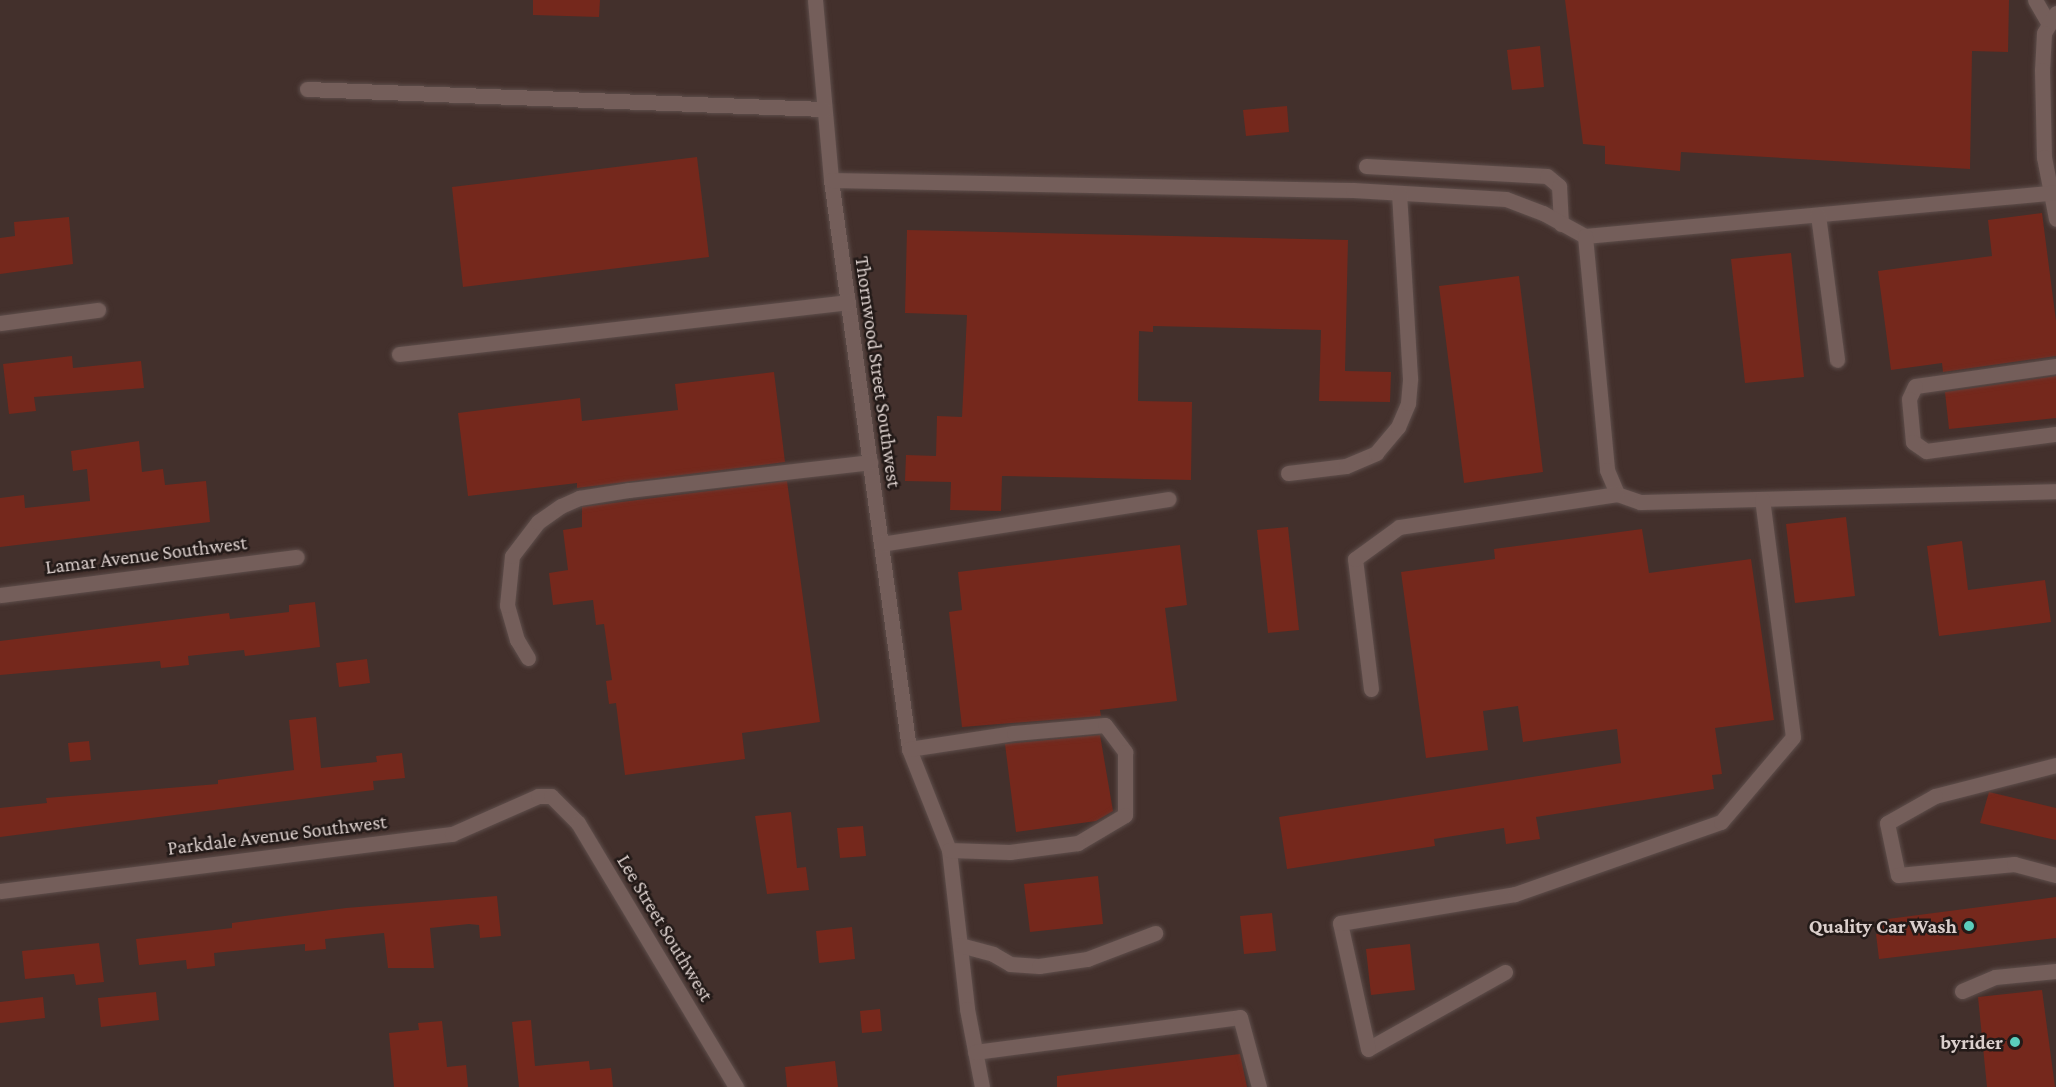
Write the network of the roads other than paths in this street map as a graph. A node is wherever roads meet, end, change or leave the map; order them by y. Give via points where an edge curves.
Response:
1 (815, 0) edge
2 (2035, 0) edge
3 (2053, 18) edge
4 (307, 89) dead end
5 (824, 109) junction
6 (1366, 166) dead end
7 (831, 180) junction
8 (2054, 192) edge
9 (1399, 193) junction
10 (1818, 214) junction
11 (2056, 219) edge
12 (1561, 224) junction
13 (1584, 236) junction
14 (848, 302) junction
15 (98, 310) dead end
16 (0, 323) edge
17 (399, 354) dead end
18 (1837, 360) dead end
19 (2056, 366) edge
20 (2056, 434) edge
21 (870, 462) junction
22 (1288, 473) dead end
23 (2056, 491) edge
24 (1617, 494) junction
25 (1168, 499) dead end
26 (1762, 499) junction
27 (881, 544) junction
28 (297, 557) dead end
29 (0, 595) edge
30 (528, 658) dead end
31 (1371, 689) dead end
32 (909, 749) junction
33 (2056, 765) edge
34 (551, 796) joint
35 (949, 850) junction
36 (2056, 875) edge
37 (0, 891) edge
38 (1155, 933) dead end
39 (960, 945) junction
40 (2056, 971) edge
41 (1505, 972) dead end
42 (1962, 991) dead end
43 (975, 1052) junction
44 (733, 1086) edge
45 (982, 1087) edge
46 (1259, 1087) edge

1 - 5 street, Thornwood Street Southwest
2 - 3 street
3 - 8 street via 2044,33 2042,81 2044,157
4 - 5 street
5 - 7 street, Thornwood Street Southwest
6 - 12 street via 1547,177 1559,186
7 - 9 street
7 - 14 street, Thornwood Street Southwest
8 - 10 street
8 - 11 street
9 - 12 street via 1506,200
9 - 22 street via 1410,378 1408,403 1398,427 1376,453 1346,466
10 - 13 street
10 - 18 street
12 - 13 street
13 - 24 street via 1607,470
14 - 17 street
14 - 21 street, Thornwood Street Southwest
15 - 16 street
19 - 20 street via 1915,386 1909,399 1913,442 1926,451
21 - 27 street, Thornwood Street Southwest
21 - 30 street via 629,490 579,498 561,506 538,522 512,556 507,605 517,640
23 - 26 street
24 - 26 street via 1640,502
24 - 31 street via 1398,527 1355,559
25 - 27 street
26 - 41 street via 1793,737 1721,822 1515,894 1340,923 1368,1049
27 - 32 street, Thornwood Street Southwest
28 - 29 street, Lamar Avenue Southwest
32 - 35 street, Thornwood Street Southwest
32 - 35 street via 1014,732 1106,725 1125,752 1125,814 1078,843 1010,852
33 - 36 street via 1935,796 1887,823 1898,875 2014,864
34 - 37 street, Parkdale Avenue Southwest via 538,796 452,834
34 - 44 street, Lee Street Southwest via 578,823
35 - 39 street, Thornwood Street Southwest
38 - 39 street via 1095,956 1039,966 1010,964 985,951
39 - 43 street, Thornwood Street Southwest
40 - 42 street via 1995,977
43 - 45 street, Thornwood Street Southwest
43 - 46 street via 1240,1017

